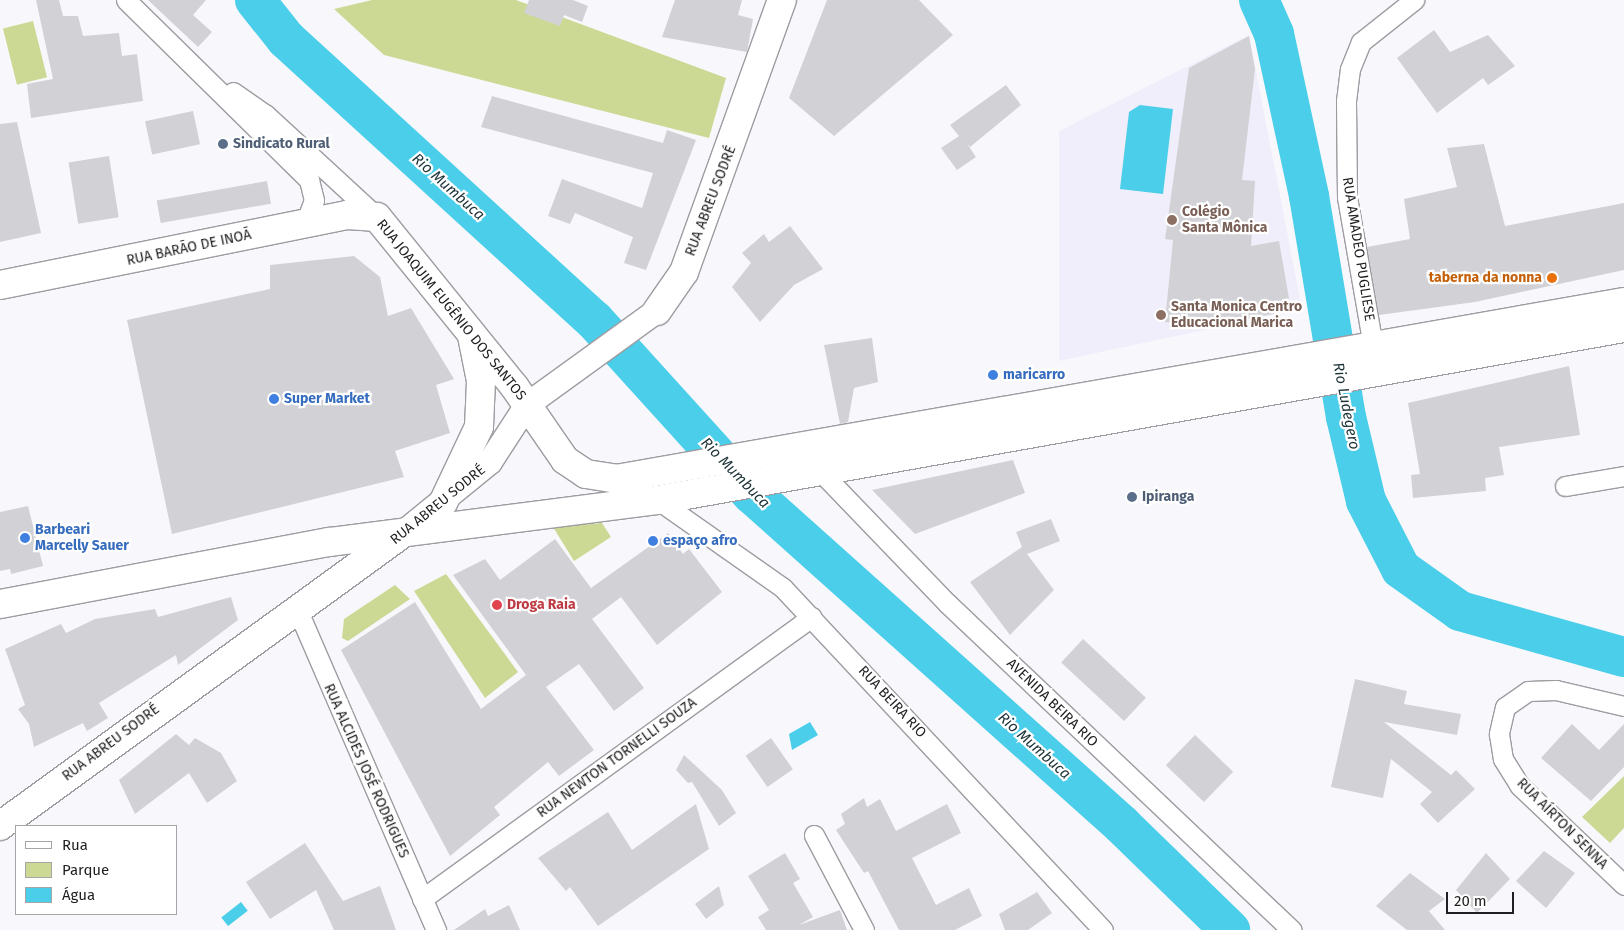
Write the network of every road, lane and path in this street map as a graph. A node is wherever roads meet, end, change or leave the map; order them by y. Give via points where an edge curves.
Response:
1 (126, 0) edge
2 (782, 0) edge
3 (1414, 0) edge
4 (191, 63) junction
5 (377, 217) junction
6 (305, 222) junction
7 (0, 285) edge
8 (1624, 302) edge
9 (657, 311) joint
10 (1624, 328) edge
11 (471, 332) junction
12 (1365, 356) junction
13 (1298, 372) junction
14 (527, 404) junction
15 (783, 464) junction
16 (818, 469) junction
17 (1624, 476) edge
18 (1564, 486) dead end
19 (658, 500) junction
20 (443, 503) junction
21 (403, 534) junction
22 (0, 604) edge
23 (298, 611) junction
24 (812, 617) junction
25 (1624, 706) edge
26 (0, 826) edge
27 (814, 835) dead end
28 (1624, 885) edge
29 (422, 899) junction
30 (436, 930) edge
31 (864, 930) edge
32 (1104, 930) edge
33 (1292, 930) edge

1 - 4 street, RUA JOAQUIM EUGÊNIO DOS SANTOS
2 - 9 main road, RUA ABREU SODRÉ via 688,263
3 - 12 street, RUA AMADEO PUGLIESE via 1361,42 1350,69 1344,137 1347,198
4 - 5 street, RUA JOAQUIM EUGÊNIO DOS SANTOS via 265,114
4 - 6 street, RUA JOAQUIM EUGÊNIO DOS SANTOS via 309,180 314,200
5 - 6 main road, RUA BARÃO DE INOÃ via 360,213
5 - 11 main road, RUA JOAQUIM EUGÊNIO DOS SANTOS
6 - 7 main road, RUA BARÃO DE INOÃ
8 - 12 main road
9 - 14 street, RUA ABREU SODRÉ
10 - 12 main road
11 - 14 main road, RUA JOAQUIM EUGÊNIO DOS SANTOS
11 - 20 main road via 481,381 479,427
12 - 13 main road
13 - 15 main road
13 - 16 main road
14 - 15 main road, RUA JOAQUIM EUGÊNIO DOS SANTOS via 565,460 586,474 616,480
14 - 20 street, RUA ABREU SODRÉ via 497,454
15 - 16 main road
15 - 19 main road
16 - 33 street, AVENIDA BEIRA RIO via 947,603
17 - 18 street
19 - 21 main road
19 - 24 street, RUA BEIRA RIO via 783,588
20 - 21 street, RUA ABREU SODRÉ
21 - 22 main road via 329,542
21 - 23 main road, RUA ABREU SODRÉ
23 - 26 main road, RUA ABREU SODRÉ via 187,687
23 - 29 street, RUA ALCIDES JOSÉ RODRIGUES
24 - 29 street, RUA NEWTON TORNELLI SOUZA
24 - 32 street, RUA BEIRA RIO
25 - 28 street, RUA AÍRTON SENNA via 1556,690 1528,691 1505,707 1499,734 1503,759 1519,785
27 - 31 street
29 - 30 street, RUA ALCIDES JOSÉ RODRIGUES

